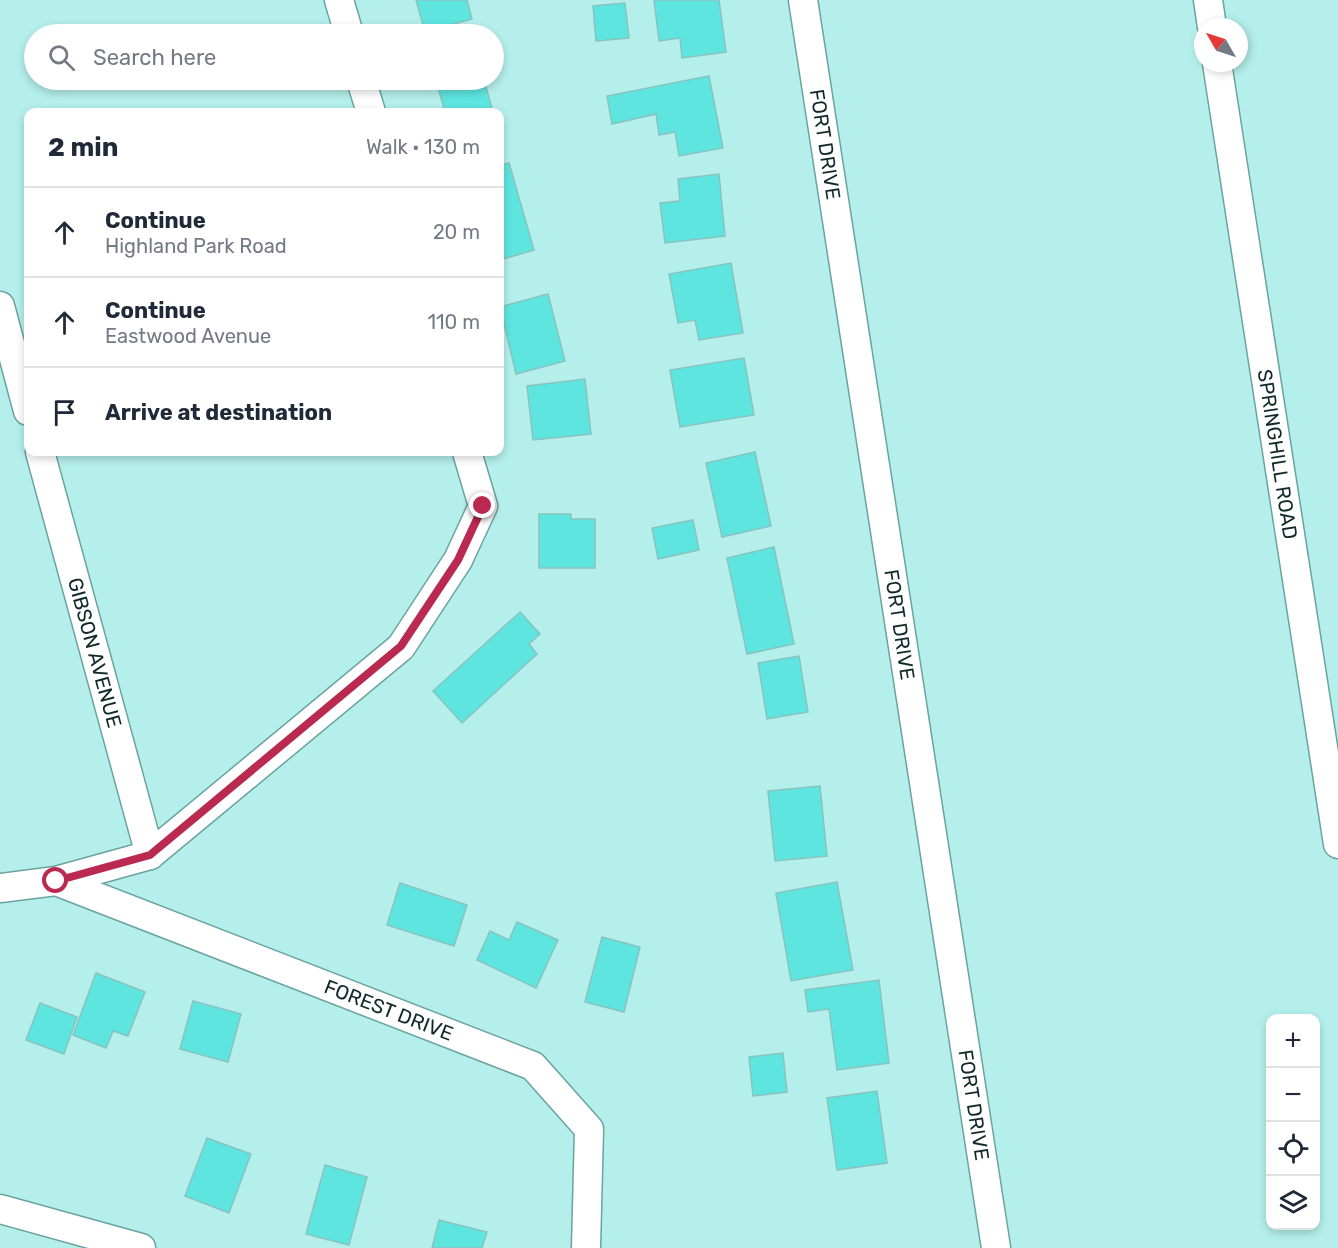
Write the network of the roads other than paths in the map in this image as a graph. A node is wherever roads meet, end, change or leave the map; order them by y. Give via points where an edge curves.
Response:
1 (339, 0) edge
2 (803, 0) edge
3 (1208, 0) edge
4 (1211, 18) edge
5 (346, 24) edge
6 (1218, 72) edge
7 (365, 90) edge
8 (370, 108) edge
9 (0, 306) edge
10 (24, 396) edge
11 (41, 456) edge
12 (468, 456) edge
13 (1338, 844) edge
14 (150, 855) junction
15 (56, 881) junction
16 (0, 888) edge
17 (0, 1209) edge
18 (141, 1248) edge
19 (586, 1248) edge
20 (996, 1248) edge

1 - 5 street
2 - 20 street, FORT DRIVE
3 - 4 street
6 - 13 street, SPRINGHILL ROAD
7 - 8 street
9 - 10 street
11 - 14 street, GIBSON AVENUE
12 - 14 street via 483,506 458,560 401,646
14 - 15 street
15 - 16 street
15 - 19 street, FOREST DRIVE via 532,1066 589,1129
17 - 18 street

